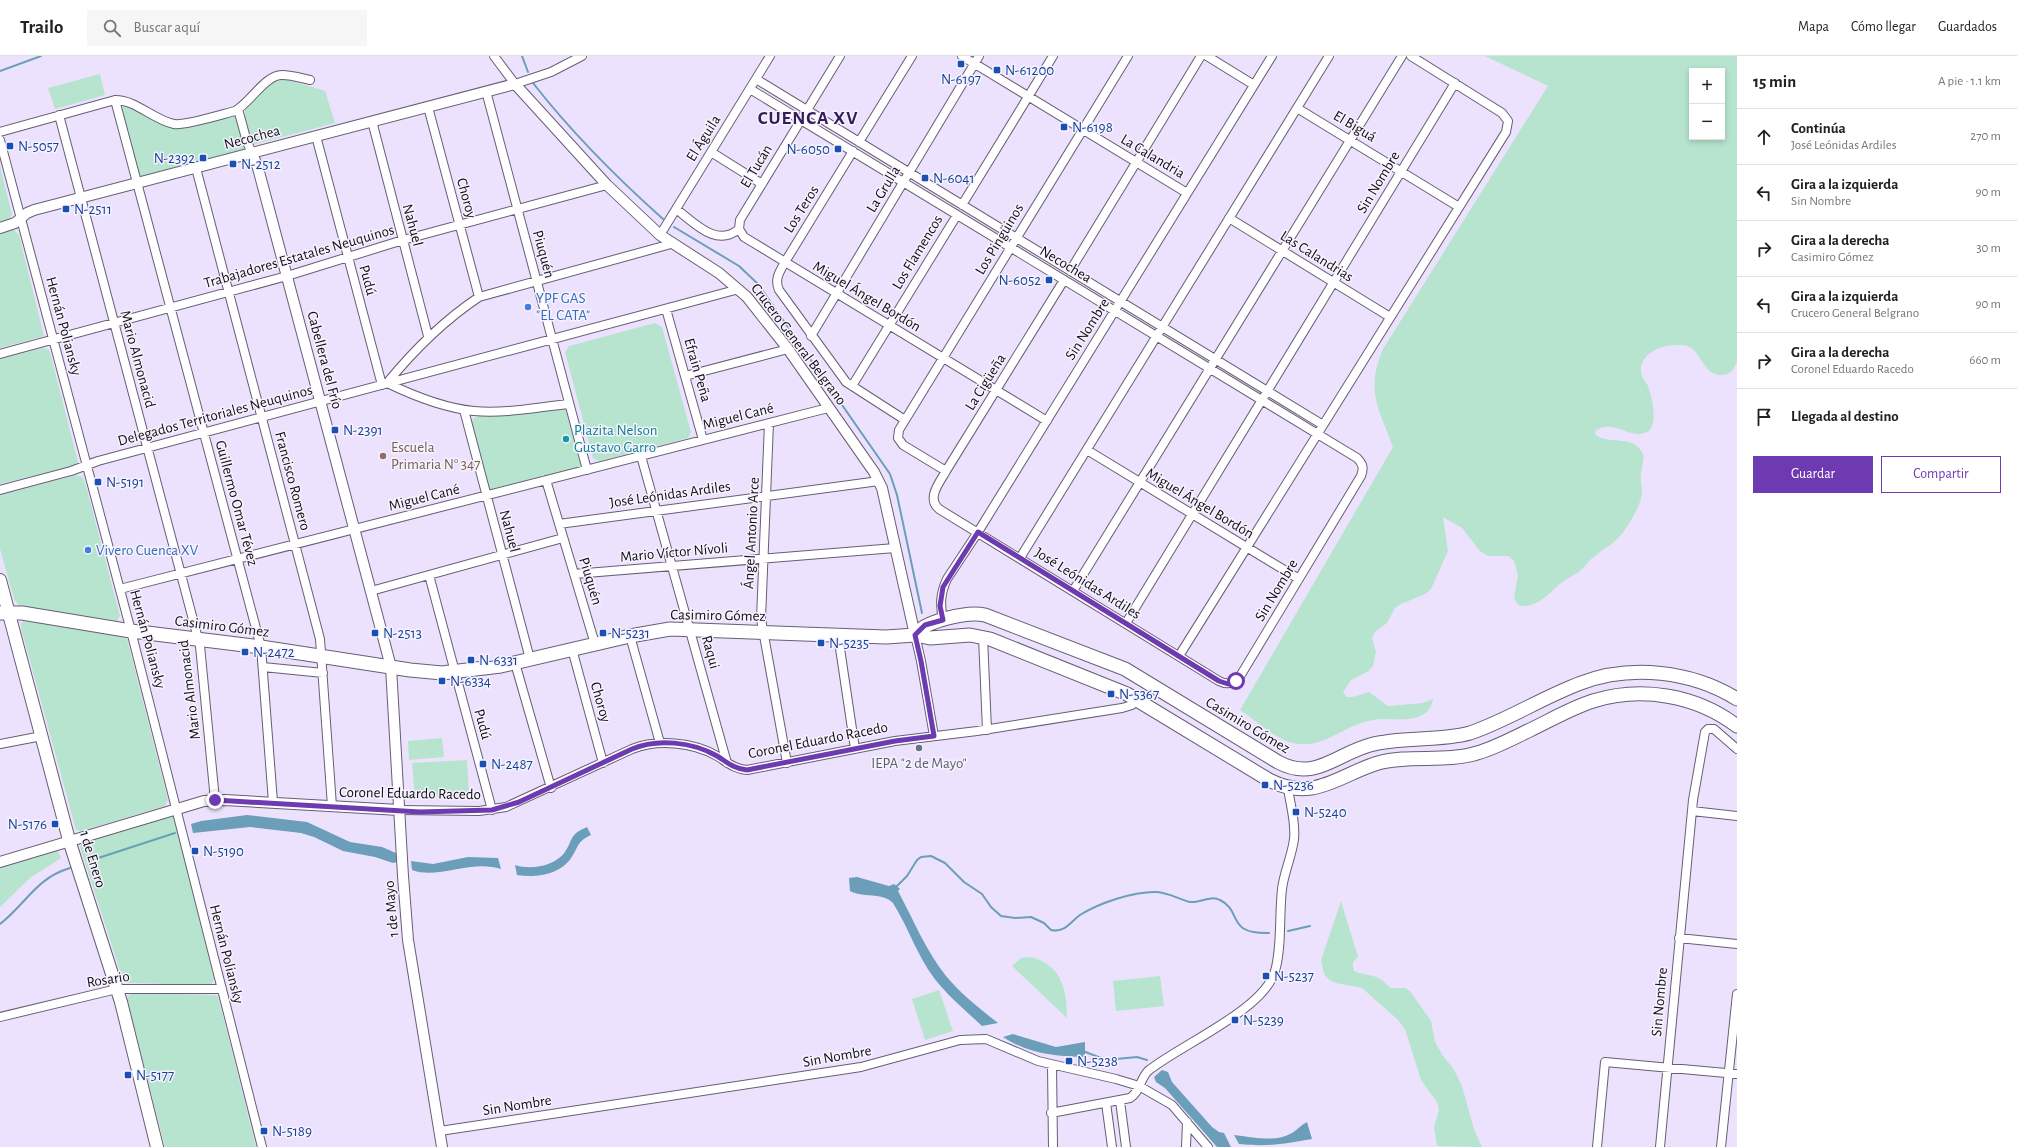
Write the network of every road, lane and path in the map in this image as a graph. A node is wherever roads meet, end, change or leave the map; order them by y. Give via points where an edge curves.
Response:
1 (494, 56) edge
2 (582, 56) edge
3 (770, 56) edge
4 (840, 56) edge
5 (912, 56) edge
6 (962, 56) edge
7 (979, 56) edge
8 (1053, 56) edge
9 (1128, 56) edge
10 (1202, 56) edge
11 (1207, 56) edge
12 (1272, 56) edge
13 (1329, 56) edge
14 (1402, 56) edge
15 (1411, 56) edge
16 (974, 64) junction
17 (756, 79) junction
18 (310, 80) dead end
19 (1455, 83) junction
20 (515, 84) junction
21 (1254, 85) junction
22 (750, 89) junction
23 (486, 91) junction
24 (1028, 97) junction
25 (115, 100) junction
26 (428, 107) junction
27 (1297, 108) junction
28 (238, 109) junction
29 (807, 110) junction
30 (58, 115) junction
31 (801, 120) junction
32 (372, 121) junction
33 (1082, 130) junction
34 (0, 132) edge
35 (316, 136) junction
36 (0, 140) edge
37 (1350, 140) junction
38 (859, 142) junction
39 (853, 151) junction
40 (711, 152) junction
41 (252, 153) junction
42 (1136, 162) junction
43 (196, 168) junction
44 (1401, 171) junction
45 (909, 173) junction
46 (904, 182) junction
47 (137, 183) junction
48 (762, 184) junction
49 (606, 186) junction
50 (1187, 193) junction
51 (81, 198) junction
52 (962, 205) junction
53 (1459, 206) junction
54 (517, 209) junction
55 (676, 209) junction
56 (956, 214) junction
57 (21, 218) junction
58 (1229, 218) junction
59 (459, 225) junction
60 (0, 228) edge
61 (739, 229) junction
62 (660, 236) junction
63 (1016, 238) junction
64 (403, 240) junction
65 (671, 244) junction
66 (1010, 247) junction
67 (1282, 250) junction
68 (348, 257) junction
69 (785, 262) junction
70 (1070, 271) junction
71 (287, 276) junction
72 (536, 280) junction
73 (1064, 280) junction
74 (1334, 282) junction
75 (739, 289) junction
76 (228, 292) junction
77 (837, 293) junction
78 (479, 297) junction
79 (1120, 302) junction
80 (170, 308) junction
81 (666, 308) junction
82 (1115, 311) junction
83 (1390, 317) junction
84 (114, 324) junction
85 (889, 325) junction
86 (1162, 327) junction
87 (428, 336) junction
88 (811, 336) junction
89 (1157, 336) junction
90 (552, 339) junction
91 (54, 340) junction
92 (788, 349) junction
93 (0, 354) edge
94 (943, 358) junction
95 (1215, 359) junction
96 (1210, 369) junction
97 (685, 376) junction
98 (384, 384) junction
99 (852, 386) junction
100 (996, 391) junction
101 (1267, 391) junction
102 (320, 401) junction
103 (1262, 401) junction
104 (569, 404) junction
105 (828, 408) junction
106 (464, 410) junction
107 (261, 417) junction
108 (905, 420) junction
109 (1047, 421) junction
110 (769, 423) junction
111 (1323, 425) junction
112 (204, 432) junction
113 (1317, 434) junction
114 (703, 440) junction
115 (147, 448) junction
116 (1087, 450) junction
117 (642, 456) junction
118 (87, 465) junction
119 (1363, 466) joint
120 (587, 470) junction
121 (946, 471) junction
122 (546, 480) junction
123 (879, 481) junction
124 (1140, 482) junction
125 (0, 490) edge
126 (486, 495) junction
127 (767, 495) junction
128 (933, 500) joint
129 (656, 510) junction
130 (1192, 514) junction
131 (559, 524) junction
132 (354, 529) junction
133 (978, 532) junction
134 (563, 538) junction
135 (295, 545) junction
136 (895, 548) junction
137 (1247, 548) junction
138 (502, 554) junction
139 (1020, 558) junction
140 (238, 559) junction
141 (763, 559) junction
142 (672, 566) junction
143 (181, 574) junction
144 (574, 574) junction
145 (429, 575) junction
146 (1299, 579) junction
147 (0, 580) edge
148 (120, 589) junction
149 (371, 591) junction
150 (1073, 591) junction
151 (4, 613) edge
152 (943, 620) junction
153 (1126, 623) junction
154 (690, 629) junction
155 (131, 631) junction
156 (763, 632) junction
157 (838, 635) junction
158 (915, 635) junction
159 (630, 636) junction
160 (983, 637) junction
161 (199, 639) junction
162 (595, 644) junction
163 (261, 647) junction
164 (572, 649) junction
165 (321, 656) junction
166 (1179, 656) junction
167 (530, 659) junction
168 (515, 663) junction
169 (263, 667) junction
170 (391, 667) junction
171 (455, 672) junction
172 (322, 673) junction
173 (1146, 681) junction
174 (1232, 683) joint
175 (1737, 699) edge
176 (1137, 700) junction
177 (1737, 726) edge
178 (987, 730) junction
179 (42, 736) junction
180 (934, 736) junction
181 (660, 743) junction
182 (0, 744) edge
183 (855, 749) junction
184 (1737, 749) edge
185 (1352, 752) junction
186 (603, 763) junction
187 (727, 763) junction
188 (787, 763) junction
189 (1358, 772) junction
190 (551, 788) junction
191 (1288, 788) junction
192 (215, 800) junction
193 (273, 802) junction
194 (332, 806) junction
195 (176, 808) junction
196 (399, 810) junction
197 (492, 810) junction
198 (1692, 811) junction
199 (1737, 816) edge
200 (69, 840) junction
201 (0, 862) edge
202 (1680, 938) junction
203 (1737, 944) edge
204 (117, 989) junction
205 (222, 989) junction
206 (1737, 994) edge
207 (0, 1016) edge
208 (1052, 1065) junction
209 (1667, 1068) junction
210 (1733, 1074) edge
211 (1139, 1086) junction
212 (1120, 1100) junction
213 (1106, 1103) junction
214 (1051, 1113) junction
215 (1187, 1122) junction
216 (440, 1131) junction
217 (157, 1147) edge
218 (262, 1147) edge
219 (442, 1147) edge
220 (1053, 1147) edge
221 (1112, 1147) edge
222 (1126, 1147) edge
223 (1186, 1147) edge
224 (1208, 1147) edge
225 (1596, 1147) edge
226 (1660, 1147) edge
227 (1721, 1147) edge

1 - 20 street, Crucero General Belgrano
2 - 20 street via 551,72
3 - 17 street, El Águila
4 - 29 street, El Tucán
5 - 38 street
6 - 16 street, La Calandria
7 - 16 street, La Grulla
8 - 24 street, Los Flamencos
9 - 33 street, Los Pingüinos
10 - 42 street
11 - 21 street
12 - 21 street, Sin Nombre
13 - 27 street
14 - 37 street
15 - 19 street
16 - 24 street, La Calandria
16 - 45 street, La Grulla
17 - 22 street, El Águila
17 - 29 street, Necochea
18 - 28 street via 275,76
19 - 44 street, Sin Nombre
19 - 53 street via 1502,112 1508,121 1506,132
20 - 23 street, Necochea
20 - 49 street, Crucero General Belgrano
21 - 50 street, Sin Nombre
22 - 31 street, Necochea
22 - 40 street, El Águila
23 - 26 street, Necochea
23 - 54 street, Piuquén
24 - 33 street, La Calandria
24 - 52 street, Los Flamencos
25 - 28 street via 130,103 175,124 185,124
25 - 30 street
25 - 47 street, Guillermo Omar Tévez
26 - 32 street, Necochea
26 - 59 street, Choroy
27 - 37 street, El Biguá
27 - 58 street
28 - 41 street, Cabellera del Frío
29 - 31 street, El Tucán
29 - 38 street, Necochea
30 - 34 street
30 - 51 street, Mario Almonacid
31 - 39 street, Necochea
31 - 48 street, El Tucán
32 - 35 street, Necochea
32 - 64 street, Nahuel
33 - 42 street, La Calandria
33 - 63 street, Los Pingüinos
35 - 41 street, Necochea
35 - 68 street, Pudú
36 - 57 street, Hernán Poliansky
37 - 44 street, El Biguá
37 - 67 street
38 - 45 street, Necochea
39 - 46 street, Necochea
39 - 69 street, Los Teros
40 - 48 street
40 - 55 street, El Águila
41 - 43 street, Necochea
41 - 71 street, Cabellera del Frío
42 - 50 street, La Calandria
42 - 70 street
43 - 47 street, Necochea
43 - 76 street, Francisco Romero
44 - 53 street, El Biguá
44 - 74 street, Sin Nombre
45 - 46 street, La Grulla
45 - 52 street, Necochea
46 - 56 street, Necochea
46 - 77 street, La Grulla
47 - 51 street, Necochea
47 - 80 street, Guillermo Omar Tévez
48 - 61 street, El Tucán via 740,220
49 - 54 street, Trabajadores Estatales Neuquinos
49 - 62 street, Crucero General Belgrano
50 - 79 street, Sin Nombre
51 - 57 street, Necochea via 30,211
51 - 84 street, Mario Almonacid
52 - 63 street, Necochea
53 - 83 street
54 - 59 street, Trabajadores Estatales Neuquinos
54 - 72 street, Piuquén
55 - 61 street via 715,236 728,237
55 - 62 street, El Águila
56 - 66 street, Necochea
56 - 85 street, Los Flamencos
57 - 60 street, Necochea
57 - 91 street, Hernán Poliansky
58 - 67 street, Las Calandrias
58 - 86 street
59 - 64 street, Trabajadores Estatales Neuquinos
59 - 78 street, Choroy
61 - 69 street, Miguel Ángel Bordón via 744,237
62 - 65 street, Crucero General Belgrano
63 - 66 street, Los Pingüinos
63 - 70 street, Necochea
64 - 68 street, Trabajadores Estatales Neuquinos
64 - 87 street, Nahuel
65 - 72 street
65 - 75 street, Crucero General Belgrano via 719,273
66 - 73 street, Necochea
66 - 94 street, Los Pingüinos
67 - 74 street, Las Calandrias
67 - 95 street
68 - 71 street, Trabajadores Estatales Neuquinos
68 - 98 street, Pudú
69 - 77 street, Miguel Ángel Bordón
69 - 88 street, Los Teros via 776,282
70 - 79 street, Necochea
71 - 76 street, Trabajadores Estatales Neuquinos
71 - 102 street, Cabellera del Frío
72 - 78 street
72 - 90 street, Piuquén
73 - 82 street, Necochea
73 - 100 street, La Cigüeña
74 - 83 street, Las Calandrias
74 - 101 street, Sin Nombre
75 - 81 street, Delegados Territoriales Neuquinos
75 - 92 street, Crucero General Belgrano via 758,309
76 - 80 street, Trabajadores Estatales Neuquinos
76 - 107 street, Francisco Romero
77 - 85 street, Miguel Ángel Bordón
77 - 88 street, La Grulla
78 - 87 street
79 - 82 street, Sin Nombre
79 - 86 street, Necochea
80 - 84 street, Trabajadores Estatales Neuquinos
80 - 112 street, Guillermo Omar Tévez
81 - 90 street, Delegados Territoriales Neuquinos
81 - 97 street, Efrain Peña
82 - 89 street, Necochea
82 - 109 street, Sin Nombre
83 - 111 street
84 - 91 street, Trabajadores Estatales Neuquinos
84 - 115 street, Mario Almonacid
85 - 94 street, Miguel Ángel Bordón
85 - 99 street, Los Flamencos
86 - 89 street
86 - 95 street, Necochea
87 - 98 street
88 - 99 street
89 - 96 street, Necochea
89 - 116 street
90 - 98 street, Delegados Territoriales Neuquinos
90 - 104 street, Piuquén
91 - 93 street, Trabajadores Estatales Neuquinos
91 - 118 street, Hernán Poliansky
92 - 97 street
92 - 105 street, Crucero General Belgrano
94 - 100 street, Miguel Ángel Bordón
94 - 108 street, Los Pingüinos
95 - 96 street
95 - 101 street, Necochea
96 - 103 street, Necochea
96 - 124 street
97 - 114 street, Efrain Peña
98 - 102 street, Delegados Territoriales Neuquinos
98 - 106 street
99 - 108 street
100 - 109 street, Miguel Ángel Bordón
100 - 121 street, La Cigüeña
101 - 103 street, Sin Nombre
101 - 111 street, Necochea
102 - 107 street, Delegados Territoriales Neuquinos
102 - 132 street, Cabellera del Frío
103 - 113 street, Necochea
103 - 130 street, Sin Nombre
104 - 106 street via 494,412
104 - 120 street, Piuquén
105 - 110 street, Miguel Cané
105 - 123 street, Crucero General Belgrano
106 - 126 street, Nahuel
107 - 112 street, Delegados Territoriales Neuquinos
107 - 135 street, Francisco Romero
108 - 121 street, Los Pingüinos via 898,438 903,445
109 - 133 street, Sin Nombre
110 - 114 street, Miguel Cané
110 - 127 street, Ángel Antonio Arce
111 - 113 street
112 - 115 street, Delegados Territoriales Neuquinos
112 - 140 street, Guillermo Omar Tévez
113 - 119 street, Necochea via 1357,458
113 - 137 street
114 - 117 street, Miguel Cané
115 - 118 street, Delegados Territoriales Neuquinos
115 - 143 street, Mario Almonacid
116 - 124 street, Miguel Ángel Bordón
116 - 139 street
117 - 120 street, Miguel Cané
117 - 129 street, Raqui
118 - 125 street, Delegados Territoriales Neuquinos
118 - 148 street, Hernán Poliansky
119 - 146 street, Sin Nombre via 1361,476
120 - 122 street, Miguel Cané
121 - 128 street, La Cigüeña
122 - 126 street, Miguel Cané
122 - 131 street, Piuquén
123 - 127 street, José Leónidas Ardiles
123 - 136 street, Crucero General Belgrano via 885,496
124 - 130 street, Miguel Ángel Bordón
124 - 150 street
126 - 132 street, Miguel Cané
126 - 138 street, Nahuel
127 - 129 street, José Leónidas Ardiles
127 - 141 street, Ángel Antonio Arce
128 - 133 street, José Leónidas Ardiles via 939,509
129 - 131 street, José Leónidas Ardiles
129 - 142 street, Raqui
130 - 137 street, Miguel Ángel Bordón
130 - 153 street, Sin Nombre
131 - 134 street, Piuquén
132 - 135 street, Miguel Cané
132 - 149 street, Cabellera del Frío
133 - 139 street, José Leónidas Ardiles
133 - 152 street, Sin Nombre via 943,587 940,606
134 - 138 street
134 - 144 street, Piuquén
135 - 140 street, Miguel Cané
135 - 165 street, Francisco Romero via 319,634
136 - 141 street, Mario Víctor Nívoli
136 - 158 street, Crucero General Belgrano
137 - 146 street, Miguel Ángel Bordón
137 - 166 street
138 - 145 street
138 - 167 street, Nahuel
139 - 150 street, José Leónidas Ardiles
140 - 143 street, Miguel Cané
140 - 163 street, Guillermo Omar Tévez
141 - 142 street, Mario Víctor Nívoli
141 - 156 street, Ángel Antonio Arce
142 - 144 street, Mario Víctor Nívoli
142 - 154 street, Raqui
143 - 148 street, Miguel Cané
143 - 161 street, Mario Almonacid
144 - 162 street, Piuquén
145 - 149 street
145 - 171 street, Pudú
146 - 174 street, Sin Nombre via 1239,678
147 - 151 main road, 1 de Enero
148 - 155 street, Hernán Poliansky
149 - 170 street, Cabellera del Frío
150 - 153 street, José Leónidas Ardiles
151 - 155 main road, Casimiro Gómez
151 - 179 main road, 1 de Enero
152 - 158 main road, Casimiro Gómez via 925,625
152 - 173 main road, Casimiro Gómez via 974,613 985,614 1114,665
153 - 166 street, José Leónidas Ardiles
154 - 156 main road, Casimiro Gómez
154 - 159 main road, Casimiro Gómez via 660,630
154 - 187 street, Raqui
155 - 161 main road, Casimiro Gómez
155 - 195 street, Hernán Poliansky
156 - 157 main road, Casimiro Gómez
156 - 188 street, Ángel Antonio Arce
157 - 158 main road, Casimiro Gómez
157 - 183 street
158 - 160 main road, Casimiro Gómez via 930,638 970,635
158 - 180 street, Crucero General Belgrano
159 - 162 main road, Casimiro Gómez
159 - 181 street
160 - 176 main road, Casimiro Gómez via 1104,684
160 - 178 street
161 - 163 main road, Casimiro Gómez
161 - 192 street, Mario Almonacid
162 - 164 main road, Casimiro Gómez
163 - 165 main road, Casimiro Gómez
163 - 169 street, Guillermo Omar Tévez
164 - 167 main road, Casimiro Gómez
164 - 186 street, Choroy
165 - 170 main road, Casimiro Gómez
165 - 172 street, Francisco Romero
166 - 174 street, José Leónidas Ardiles via 1223,683
167 - 168 main road, Casimiro Gómez
168 - 171 main road, Casimiro Gómez
168 - 190 street
169 - 172 street
169 - 193 street, Guillermo Omar Tévez
170 - 171 main road, Casimiro Gómez via 425,672
170 - 196 street, 1 de Mayo
171 - 197 street, Pudú
172 - 194 street, Francisco Romero
173 - 176 main road
173 - 185 main road, Casimiro Gómez via 1287,767 1304,770 1315,768
175 - 185 main road, Casimiro Gómez via 1709,685 1681,677 1649,673 1619,674 1577,685 1470,733 1386,742 1365,746
176 - 178 street, Coronel Eduardo Racedo via 1132,705 1122,708
176 - 191 main road, Casimiro Gómez via 1269,780
177 - 189 main road, Casimiro Gómez via 1710,709 1686,700 1655,694 1624,695 1584,705 1477,753 1387,761
178 - 180 street, Coronel Eduardo Racedo
179 - 182 street
179 - 200 main road, 1 de Enero
180 - 183 street, Coronel Eduardo Racedo
181 - 186 street, Coronel Eduardo Racedo via 639,746
181 - 187 street, Coronel Eduardo Racedo via 700,749
183 - 188 street, Coronel Eduardo Racedo
184 - 198 street, Sin Nombre via 1714,729 1708,729 1704,734
185 - 189 main road
186 - 190 street, Coronel Eduardo Racedo
187 - 188 street, Coronel Eduardo Racedo via 747,770
189 - 191 main road, Casimiro Gómez via 1317,788
190 - 197 street, Coronel Eduardo Racedo via 513,805
191 - 211 street via 1294,839 1283,880 1278,963 1271,981 1259,996 1239,1012 1148,1071
192 - 193 street, Coronel Eduardo Racedo
192 - 195 street, Coronel Eduardo Racedo
193 - 194 street, Coronel Eduardo Racedo
194 - 196 street, Coronel Eduardo Racedo
195 - 200 street, Coronel Eduardo Racedo
195 - 205 street, Hernán Poliansky
196 - 197 street, Coronel Eduardo Racedo
196 - 216 street, 1 de Mayo via 408,940
198 - 199 street
198 - 202 street, Sin Nombre
200 - 201 street, Coronel Eduardo Racedo
200 - 204 main road, 1 de Enero
202 - 203 street
202 - 209 street, Sin Nombre
204 - 205 street, Rosario
204 - 207 street, Rosario
204 - 217 main road, 1 de Enero
205 - 218 street, Hernán Poliansky
206 - 210 street
208 - 211 street, Sin Nombre
208 - 214 street
208 - 216 street, Sin Nombre via 994,1041 969,1039 861,1067
209 - 210 street
209 - 225 street via 1605,1062
209 - 226 street, Sin Nombre
210 - 227 street
211 - 212 street via 1133,1096
211 - 215 street, Sin Nombre via 1172,1105
212 - 213 street
212 - 222 street
213 - 214 street
213 - 221 street
214 - 220 street
215 - 223 street
215 - 224 street, Sin Nombre
216 - 219 street, 1 de Mayo

